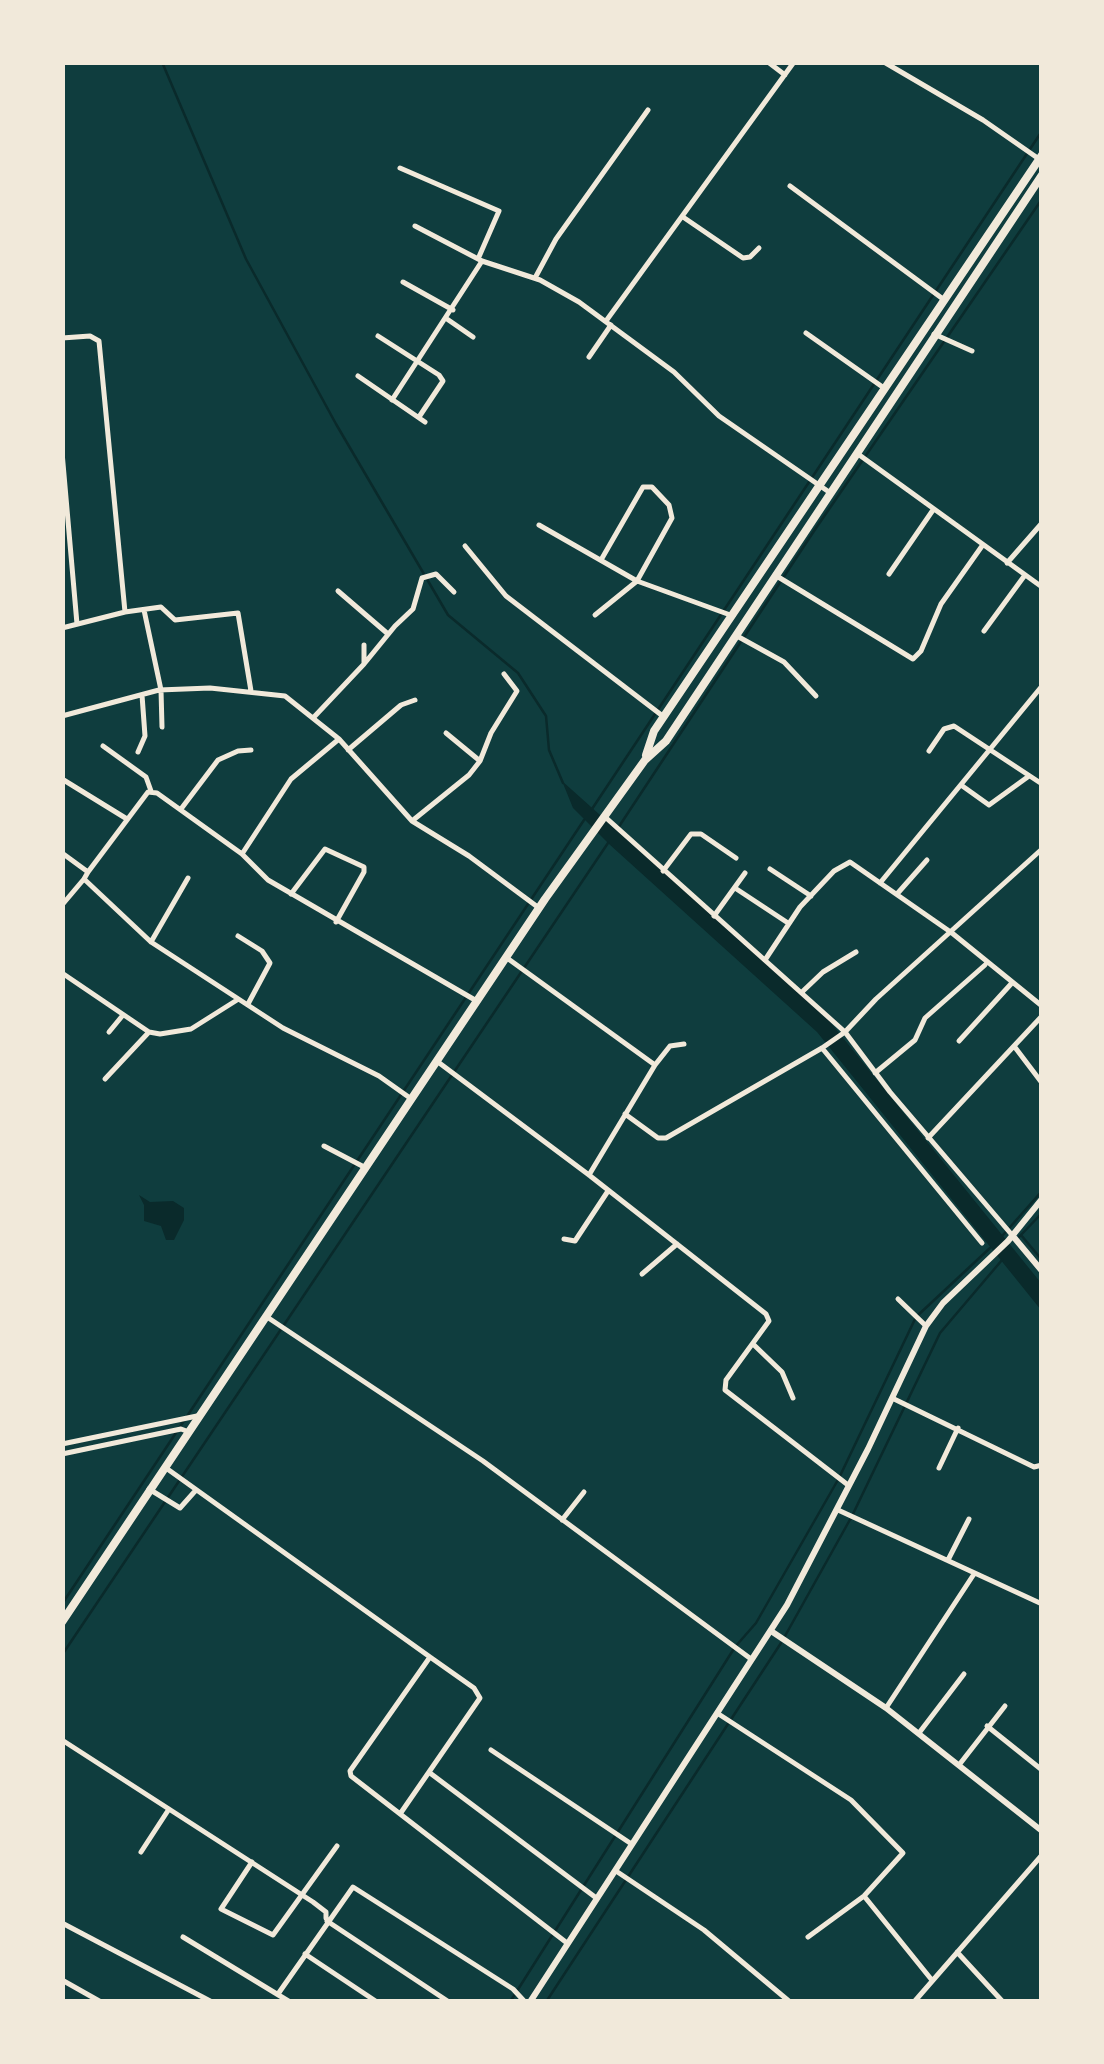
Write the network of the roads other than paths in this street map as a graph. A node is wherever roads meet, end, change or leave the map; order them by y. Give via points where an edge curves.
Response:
1 (768, 62) edge
2 (794, 62) edge
3 (884, 62) edge
4 (786, 75) junction
5 (648, 110) dead end
6 (1041, 157) edge
7 (400, 168) dead end
8 (1042, 175) edge
9 (790, 186) dead end
10 (684, 217) junction
11 (415, 226) dead end
12 (759, 248) dead end
13 (480, 260) junction
14 (535, 278) junction
15 (404, 282) dead end
16 (943, 298) junction
17 (453, 310) junction
18 (448, 319) junction
19 (609, 323) junction
20 (806, 334) dead end
21 (934, 334) junction
22 (378, 336) dead end
23 (474, 337) dead end
24 (62, 338) edge
25 (972, 351) dead end
26 (589, 357) dead end
27 (419, 361) junction
28 (358, 376) dead end
29 (884, 388) junction
30 (392, 400) junction
31 (62, 452) edge
32 (856, 452) junction
33 (820, 484) junction
34 (830, 492) junction
35 (933, 510) junction
36 (1042, 523) edge
37 (539, 525) dead end
38 (465, 546) dead end
39 (982, 546) junction
40 (601, 560) junction
41 (1007, 563) junction
42 (889, 574) dead end
43 (775, 575) junction
44 (1025, 576) junction
45 (636, 581) junction
46 (1042, 587) edge
47 (338, 592) dead end
48 (454, 592) dead end
49 (144, 610) junction
50 (125, 612) junction
51 (595, 615) dead end
52 (733, 616) junction
53 (77, 624) junction
54 (62, 628) edge
55 (984, 632) dead end
56 (388, 634) junction
57 (735, 634) junction
58 (364, 644) dead end
59 (364, 664) junction
60 (504, 674) dead end
61 (1042, 686) edge
62 (161, 690) junction
63 (251, 691) junction
64 (142, 695) junction
65 (816, 696) dead end
66 (414, 700) dead end
67 (62, 716) edge
68 (314, 717) junction
69 (664, 717) junction
70 (162, 727) dead end
71 (446, 733) dead end
72 (339, 739) junction
73 (103, 746) dead end
74 (251, 750) dead end
75 (348, 750) junction
76 (992, 750) junction
77 (138, 752) dead end
78 (929, 752) dead end
79 (645, 760) junction
80 (480, 761) junction
81 (1030, 776) junction
82 (62, 779) edge
83 (961, 784) junction
84 (1042, 784) edge
85 (151, 791) junction
86 (181, 810) junction
87 (604, 816) junction
88 (127, 819) junction
89 (412, 821) junction
90 (1042, 849) edge
91 (62, 853) edge
92 (242, 854) junction
93 (736, 858) dead end
94 (927, 860) dead end
95 (770, 869) dead end
96 (663, 871) junction
97 (746, 873) dead end
98 (86, 875) junction
99 (188, 878) dead end
100 (880, 883) junction
101 (735, 888) junction
102 (291, 894) junction
103 (897, 894) junction
104 (812, 896) junction
105 (62, 905) edge
106 (539, 908) junction
107 (714, 916) junction
108 (336, 922) junction
109 (788, 923) junction
110 (952, 933) junction
111 (238, 936) dead end
112 (151, 942) junction
113 (856, 952) dead end
114 (507, 958) junction
115 (764, 960) junction
116 (986, 964) junction
117 (62, 973) edge
118 (1011, 984) junction
119 (802, 992) junction
120 (237, 1000) junction
121 (478, 1002) junction
122 (248, 1004) junction
123 (1042, 1006) edge
124 (123, 1014) junction
125 (1042, 1016) edge
126 (110, 1032) dead end
127 (149, 1032) junction
128 (843, 1034) junction
129 (959, 1041) dead end
130 (684, 1044) dead end
131 (825, 1046) junction
132 (1014, 1046) junction
133 (438, 1062) junction
134 (655, 1064) junction
135 (876, 1073) junction
136 (105, 1080) dead end
137 (1042, 1083) edge
138 (412, 1099) junction
139 (625, 1114) junction
140 (928, 1138) junction
141 (324, 1146) dead end
142 (366, 1168) junction
143 (589, 1174) junction
144 (608, 1191) junction
145 (1042, 1199) edge
146 (1010, 1238) junction
147 (564, 1239) dead end
148 (982, 1243) dead end
149 (677, 1244) junction
150 (1042, 1272) edge
151 (642, 1274) dead end
152 (898, 1299) dead end
153 (267, 1317) junction
154 (926, 1326) junction
155 (753, 1344) junction
156 (793, 1398) dead end
157 (892, 1398) junction
158 (201, 1415) junction
159 (958, 1428) junction
160 (189, 1432) junction
161 (62, 1444) edge
162 (62, 1454) edge
163 (1042, 1466) edge
164 (164, 1467) junction
165 (939, 1468) dead end
166 (850, 1486) junction
167 (150, 1489) junction
168 (196, 1490) junction
169 (584, 1492) dead end
170 (838, 1510) junction
171 (968, 1519) dead end
172 (562, 1520) junction
173 (948, 1560) junction
174 (974, 1574) junction
175 (1042, 1604) edge
176 (62, 1622) edge
177 (770, 1630) junction
178 (430, 1657) junction
179 (751, 1659) junction
180 (964, 1674) dead end
181 (1005, 1706) dead end
182 (886, 1708) junction
183 (716, 1712) junction
184 (987, 1726) junction
185 (919, 1732) junction
186 (62, 1740) edge
187 (491, 1750) dead end
188 (959, 1765) junction
189 (1042, 1770) edge
190 (430, 1773) junction
191 (170, 1809) junction
192 (400, 1814) junction
193 (1041, 1830) edge
194 (630, 1843) junction
195 (337, 1846) dead end
196 (141, 1852) dead end
197 (1042, 1854) edge
198 (252, 1862) junction
199 (614, 1870) junction
200 (302, 1895) junction
201 (864, 1896) junction
202 (596, 1897) junction
203 (327, 1921) junction
204 (62, 1922) edge
205 (182, 1937) dead end
206 (808, 1938) dead end
207 (567, 1942) junction
208 (957, 1952) junction
209 (304, 1954) junction
210 (62, 1980) edge
211 (932, 1980) junction
212 (278, 1994) junction
213 (101, 2002) edge
214 (212, 2002) edge
215 (290, 2002) edge
216 (377, 2002) edge
217 (449, 2002) edge
218 (528, 2002) edge
219 (790, 2002) edge
220 (914, 2002) edge
221 (1003, 2002) edge

1 - 4 street
2 - 4 street
3 - 6 street
4 - 10 street
5 - 14 street
6 - 16 highway
7 - 13 street via 496,208
8 - 21 highway
9 - 16 street
10 - 12 street via 744,258
10 - 19 street
11 - 13 street
13 - 14 street
13 - 17 street
14 - 19 street
15 - 17 street
16 - 29 highway
17 - 18 street
18 - 23 street
18 - 27 street
19 - 26 street
19 - 33 street via 719,416
20 - 29 street
21 - 25 street
21 - 32 highway
22 - 27 street
24 - 50 street via 99,341
27 - 30 street
27 - 30 street via 443,381 422,420
28 - 30 street
29 - 33 highway
31 - 53 street
32 - 34 highway
32 - 35 street
33 - 34 street
33 - 52 highway
34 - 43 highway
35 - 39 street
35 - 42 street
36 - 41 street
37 - 40 street
38 - 69 street via 506,596
39 - 41 street
39 - 43 street via 941,604 914,659
40 - 45 street
40 - 45 street via 643,487 652,487 672,518
41 - 44 street
43 - 57 highway
44 - 46 street
44 - 55 street
45 - 51 street
45 - 52 street
47 - 56 street
48 - 56 street via 436,574 424,576 415,606
49 - 50 street
49 - 62 street
49 - 63 street via 161,607 175,620 238,613
50 - 53 street
52 - 69 highway
53 - 54 street
56 - 59 street
57 - 65 street via 784,662
57 - 79 highway via 666,741
58 - 59 street
59 - 68 street
60 - 80 street via 516,691
61 - 76 street
62 - 63 street
62 - 64 street
62 - 70 street
63 - 68 street via 285,696
64 - 67 street
64 - 77 street via 145,736
66 - 75 street
68 - 72 street
69 - 79 highway
71 - 80 street
72 - 75 street
72 - 92 street via 291,779
73 - 85 street via 146,776
74 - 86 street via 225,754
75 - 89 street
76 - 78 street via 950,726
76 - 81 street
76 - 83 street
79 - 87 highway
80 - 89 street
81 - 83 street via 988,805
81 - 84 street
82 - 88 street
83 - 100 street
85 - 86 street
85 - 88 street
86 - 92 street
87 - 96 street
87 - 106 highway
88 - 98 street
89 - 106 street
90 - 110 street
91 - 98 street
92 - 102 street
93 - 96 street via 702,834 691,834
94 - 103 street
95 - 104 street
96 - 107 street
97 - 101 street
98 - 105 street
98 - 112 street
99 - 112 street
100 - 103 street
100 - 104 street via 844,863
101 - 107 street
101 - 109 street
102 - 108 street
102 - 108 street via 324,849 364,867
103 - 110 street
104 - 109 street
106 - 114 highway
107 - 115 street
108 - 121 street
109 - 115 street
110 - 116 street
110 - 128 street
111 - 122 street via 270,963
112 - 120 street
113 - 119 street
114 - 121 highway
114 - 134 street
115 - 119 street
116 - 118 street
116 - 135 street
117 - 124 street
118 - 123 street
118 - 129 street
119 - 128 street
120 - 122 street
120 - 127 street via 191,1029
121 - 133 highway
122 - 138 street
124 - 126 street
124 - 127 street
125 - 132 street
127 - 136 street
128 - 131 street
128 - 135 street
130 - 134 street via 670,1046
131 - 139 street via 666,1138
131 - 148 street
132 - 137 street
132 - 140 street
133 - 138 highway
133 - 143 street
134 - 139 street
135 - 140 street
138 - 142 highway
139 - 143 street
140 - 146 street
141 - 142 street
142 - 153 highway
143 - 144 street
144 - 147 street via 575,1241
144 - 149 street
145 - 146 main road
146 - 150 main road
146 - 154 main road
149 - 151 street
149 - 155 street via 766,1314 769,1322
152 - 154 street
153 - 158 highway
153 - 172 street
154 - 157 main road
155 - 156 street via 782,1372
155 - 166 street via 724,1383 726,1392
157 - 159 street
157 - 166 main road
158 - 160 highway
158 - 161 street
159 - 163 street via 1034,1468
159 - 165 street
160 - 162 street
160 - 164 highway
164 - 167 highway
164 - 168 street
166 - 170 main road
167 - 168 street via 180,1508
167 - 176 highway
168 - 178 street
169 - 172 street
170 - 173 street
170 - 177 main road
171 - 173 street
172 - 179 street
173 - 174 street
174 - 175 street
174 - 182 street
177 - 179 main road
177 - 182 main road
178 - 190 street via 480,1698
178 - 192 street via 350,1772
179 - 183 main road
180 - 185 street
181 - 184 street
182 - 185 main road
183 - 194 main road
183 - 201 street via 852,1800 902,1852
184 - 188 street
184 - 189 street
185 - 188 main road
186 - 191 street
187 - 194 street
188 - 193 main road
190 - 192 street
190 - 202 street
191 - 196 street
191 - 198 street
192 - 207 street
194 - 199 main road
195 - 200 street
197 - 208 street
198 - 200 street
198 - 200 street via 224,1912 273,1934
199 - 202 main road
199 - 219 street via 704,1930
200 - 203 street
201 - 206 street
201 - 211 street
202 - 207 main road
203 - 209 street
203 - 217 street
203 - 218 street via 355,1888
204 - 214 street
205 - 212 street
207 - 218 main road
208 - 211 street
208 - 221 street
209 - 212 street
209 - 216 street
210 - 213 street
211 - 220 street
212 - 215 street

